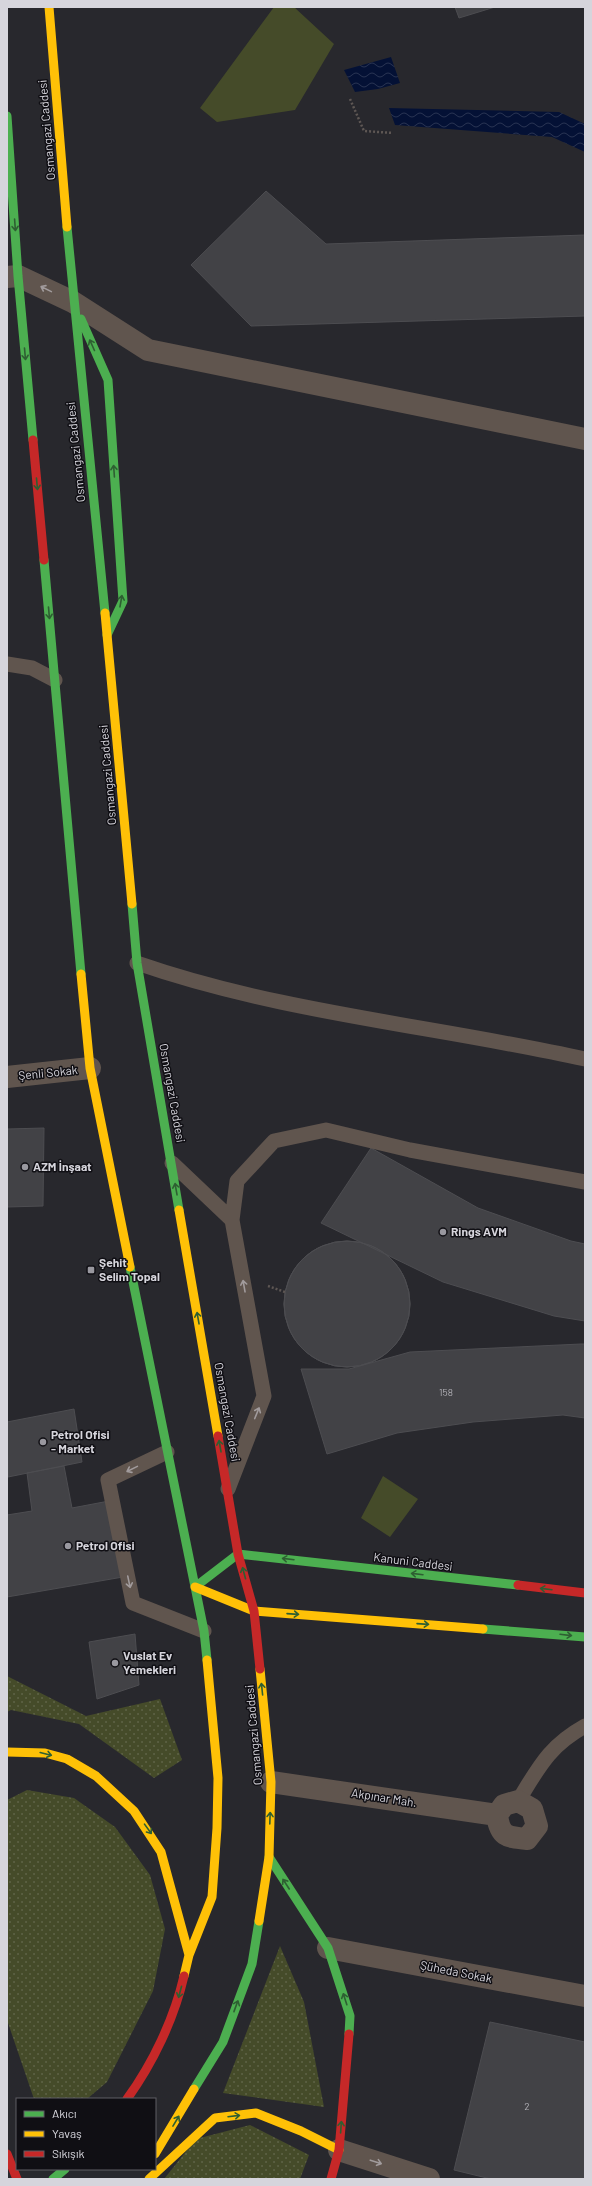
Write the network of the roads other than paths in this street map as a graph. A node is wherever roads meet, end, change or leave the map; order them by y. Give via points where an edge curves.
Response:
1 (49, 7) edge
2 (7, 116) edge
3 (13, 276) edge
4 (73, 302) junction
5 (585, 439) edge
6 (107, 636) junction
7 (7, 664) edge
8 (55, 680) junction
9 (137, 963) junction
10 (585, 1059) edge
11 (90, 1068) junction
12 (7, 1077) edge
13 (172, 1164) junction
14 (585, 1182) edge
15 (232, 1220) junction
16 (167, 1452) junction
17 (228, 1488) junction
18 (238, 1554) junction
19 (195, 1587) junction
20 (585, 1593) edge
21 (254, 1611) junction
22 (204, 1631) junction
23 (585, 1637) edge
24 (585, 1726) edge
25 (7, 1752) edge
26 (271, 1782) junction
27 (518, 1801) junction
28 (497, 1815) junction
29 (269, 1857) junction
30 (328, 1948) junction
31 (189, 1954) junction
32 (585, 1996) edge
33 (128, 2098) edge
34 (339, 2150) junction
35 (156, 2152) edge
36 (7, 2154) edge
37 (64, 2170) edge
38 (17, 2179) edge
39 (53, 2179) edge
40 (149, 2179) edge
41 (331, 2179) edge
42 (429, 2179) edge

1 - 4 main road, Osmangazi Caddesi
2 -> 3 main road
4 -> 3 street
3 -> 8 main road
4 - 5 street via 148,350
4 - 6 main road, Osmangazi Caddesi
6 -> 4 main road via 123,601 108,380
6 - 9 main road, Osmangazi Caddesi
7 - 8 lane via 32,668
8 - 11 main road
9 - 10 lane via 187,981 333,1012
9 - 13 main road, Osmangazi Caddesi
11 - 12 street, Şenli Sokak
11 - 16 main road
13 - 15 lane
17 -> 13 main road, Osmangazi Caddesi
14 - 15 lane via 410,1150 326,1130 274,1141 237,1181
17 -> 15 lane via 264,1396
16 - 19 main road
16 -> 22 lane via 108,1480 133,1603
17 - 18 main road, Osmangazi Caddesi
18 - 19 main road
20 -> 18 main road, Kanuni Caddesi
21 -> 18 main road, Osmangazi Caddesi
19 - 21 main road
19 - 22 main road
21 -> 23 main road
26 -> 21 main road, Osmangazi Caddesi
22 - 31 main road via 218,1778 217,1828 212,1897
24 - 27 lane via 547,1755
25 -> 31 main road via 40,1752 67,1759 103,1782 133,1811 161,1852
26 - 28 street, Akpınar Mah.
29 -> 26 main road, Osmangazi Caddesi
27 - 28 street via 504,1805
27 - 28 street via 532,1809 537,1826 527,1839 509,1837 499,1828
30 -> 29 main road
35 -> 29 main road, Osmangazi Caddesi via 223,2042 252,1964
30 - 32 street, Şüheda Sokak
34 -> 30 main road via 350,2016
31 -> 33 main road via 179,1997 145,2074
40 -> 34 main road via 214,2118 256,2113
34 - 41 main road
34 -> 42 street
36 - 38 main road
37 - 39 main road

